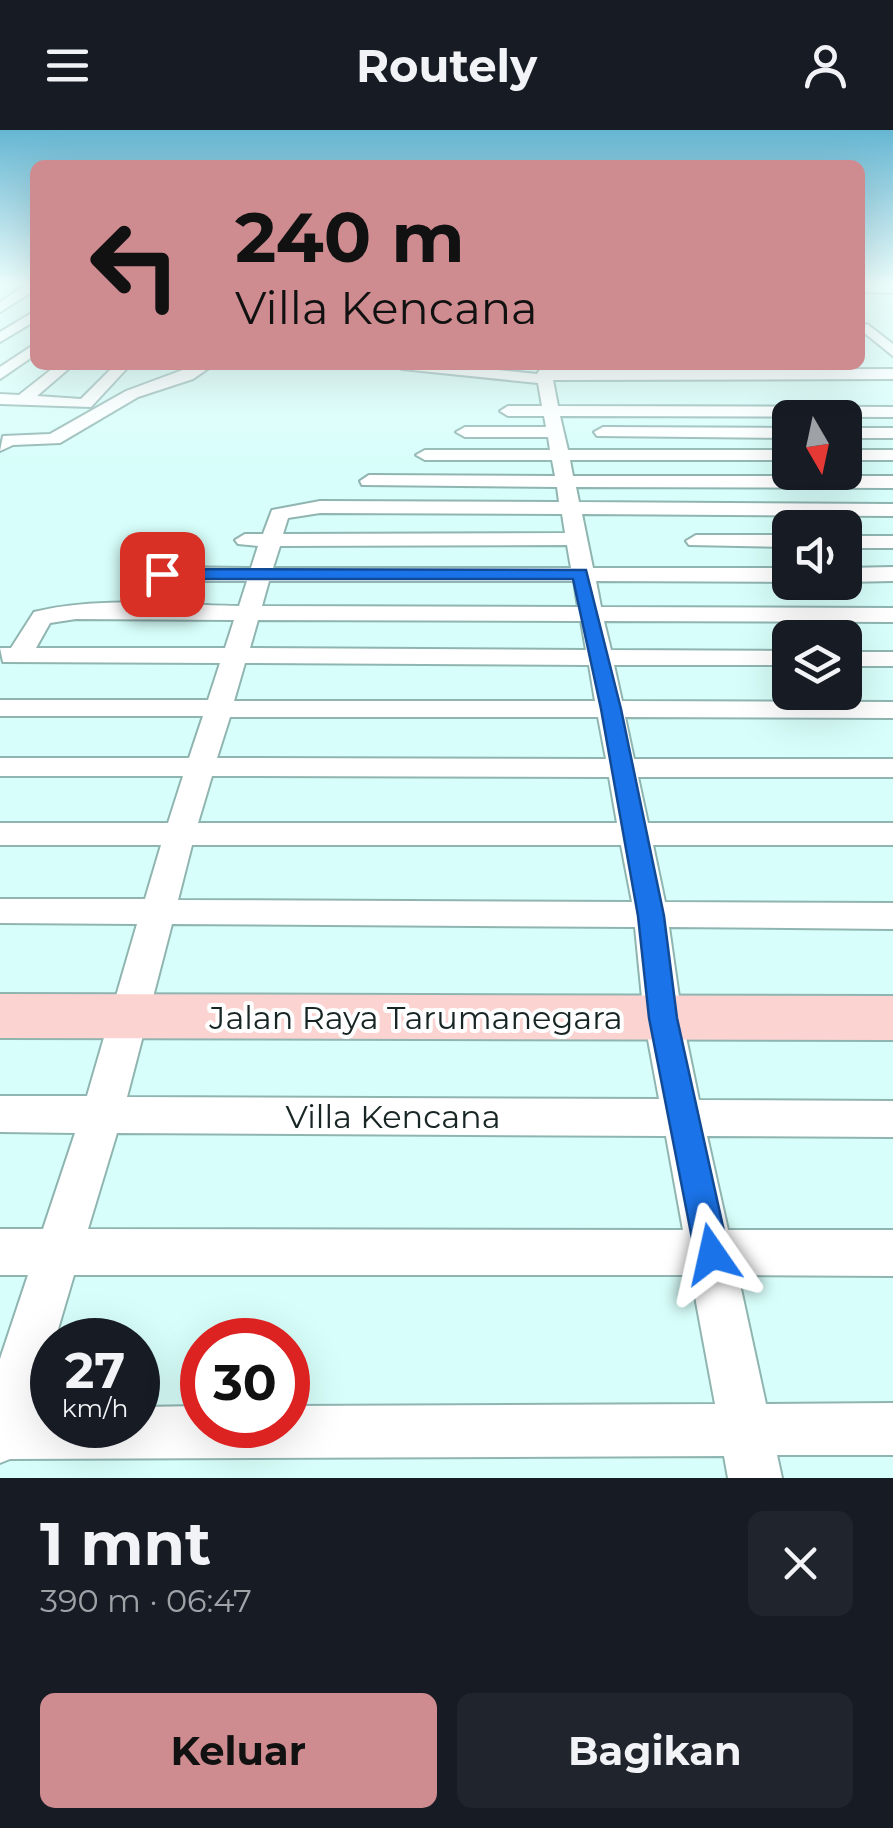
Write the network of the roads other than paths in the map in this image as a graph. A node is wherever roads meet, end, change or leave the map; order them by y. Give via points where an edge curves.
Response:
1 (30, 352) edge
2 (60, 370) edge
3 (118, 370) edge
4 (413, 370) edge
5 (768, 370) edge
6 (174, 372) edge
7 (0, 374) edge
8 (893, 374) edge
9 (108, 380) junction
10 (725, 393) dead end
11 (0, 399) edge
12 (23, 400) junction
13 (789, 400) edge
14 (508, 411) dead end
15 (893, 412) edge
16 (862, 413) edge
17 (772, 416) edge
18 (465, 432) dead end
19 (772, 432) edge
20 (862, 433) edge
21 (893, 433) edge
22 (556, 434) edge
23 (0, 446) edge
24 (772, 454) edge
25 (425, 455) dead end
26 (862, 456) edge
27 (893, 456) edge
28 (772, 466) edge
29 (862, 479) edge
30 (369, 481) dead end
31 (893, 482) edge
32 (856, 490) edge
33 (683, 510) junction
34 (871, 510) junction
35 (893, 510) edge
36 (257, 540) junction
37 (893, 540) edge
38 (696, 541) junction
39 (862, 541) edge
40 (772, 542) edge
41 (162, 574) dead end
42 (580, 574) junction
43 (893, 574) edge
44 (772, 575) edge
45 (862, 575) edge
46 (260, 576) junction
47 (707, 576) junction
48 (246, 615) junction
49 (893, 615) edge
50 (590, 616) junction
51 (10, 655) edge
52 (234, 656) junction
53 (600, 657) junction
54 (772, 658) edge
55 (862, 658) edge
56 (893, 659) edge
57 (0, 708) edge
58 (220, 708) junction
59 (611, 709) junction
60 (893, 710) edge
61 (202, 765) junction
62 (0, 766) edge
63 (620, 767) junction
64 (893, 768) edge
65 (0, 834) edge
66 (635, 834) junction
67 (893, 834) edge
68 (179, 836) junction
69 (0, 910) edge
70 (158, 910) junction
71 (651, 916) junction
72 (893, 916) edge
73 (0, 1016) edge
74 (128, 1018) junction
75 (663, 1018) junction
76 (893, 1018) edge
77 (0, 1114) edge
78 (102, 1114) junction
79 (685, 1119) junction
80 (893, 1119) edge
81 (0, 1252) edge
82 (57, 1252) junction
83 (893, 1253) edge
84 (712, 1254) junction
85 (893, 1429) edge
86 (0, 1435) edge
87 (750, 1455) edge

1 - 7 street
2 - 12 street
3 - 9 street
4 - 22 street
5 - 8 street
5 - 13 street
5 - 22 street
6 - 9 street via 154,381
6 - 23 street via 54,439
9 - 12 street via 85,404
10 - 22 street
11 - 12 street
14 - 22 street
15 - 16 street
17 - 22 street
18 - 22 street
19 - 22 street
20 - 21 street
22 - 24 street
22 - 25 street
22 - 28 street
22 - 30 street
22 - 33 street
22 - 36 street
22 - 36 street via 279,514
22 - 42 street
26 - 27 street
29 - 31 street
32 - 34 street
33 - 34 street
33 - 38 street
34 - 35 street
34 - 37 street
36 - 46 street
37 - 39 street
38 - 40 street
38 - 47 street
41 - 46 street
42 - 46 street
42 - 47 street
42 - 50 street
43 - 45 street
44 - 47 street
46 - 48 street
48 - 50 street
48 - 51 street via 55,613 36,622
48 - 52 street
49 - 50 street
50 - 53 street
51 - 52 street
52 - 53 street
52 - 58 street
53 - 54 street
53 - 59 street
55 - 56 street
57 - 58 street
58 - 59 street
58 - 61 street
59 - 60 street
59 - 63 street
61 - 62 street
61 - 63 street
61 - 68 street
63 - 64 street
63 - 66 street
65 - 68 street
66 - 67 street
66 - 68 street
66 - 71 street
68 - 70 street
69 - 70 street
70 - 71 street
70 - 74 street
71 - 72 street
71 - 75 street
73 - 74 street, Jalan Raya Tarumanegara
74 - 75 street, Jalan Raya Tarumanegara
74 - 78 street
75 - 76 street, Jalan Raya Tarumanegara
75 - 79 street
77 - 78 street, Villa Kencana
78 - 79 street, Villa Kencana
78 - 82 street
79 - 80 street, Villa Kencana
79 - 84 street
81 - 82 street
82 - 84 street
82 - 86 street
83 - 84 street
84 - 87 street
85 - 87 street
86 - 87 street

